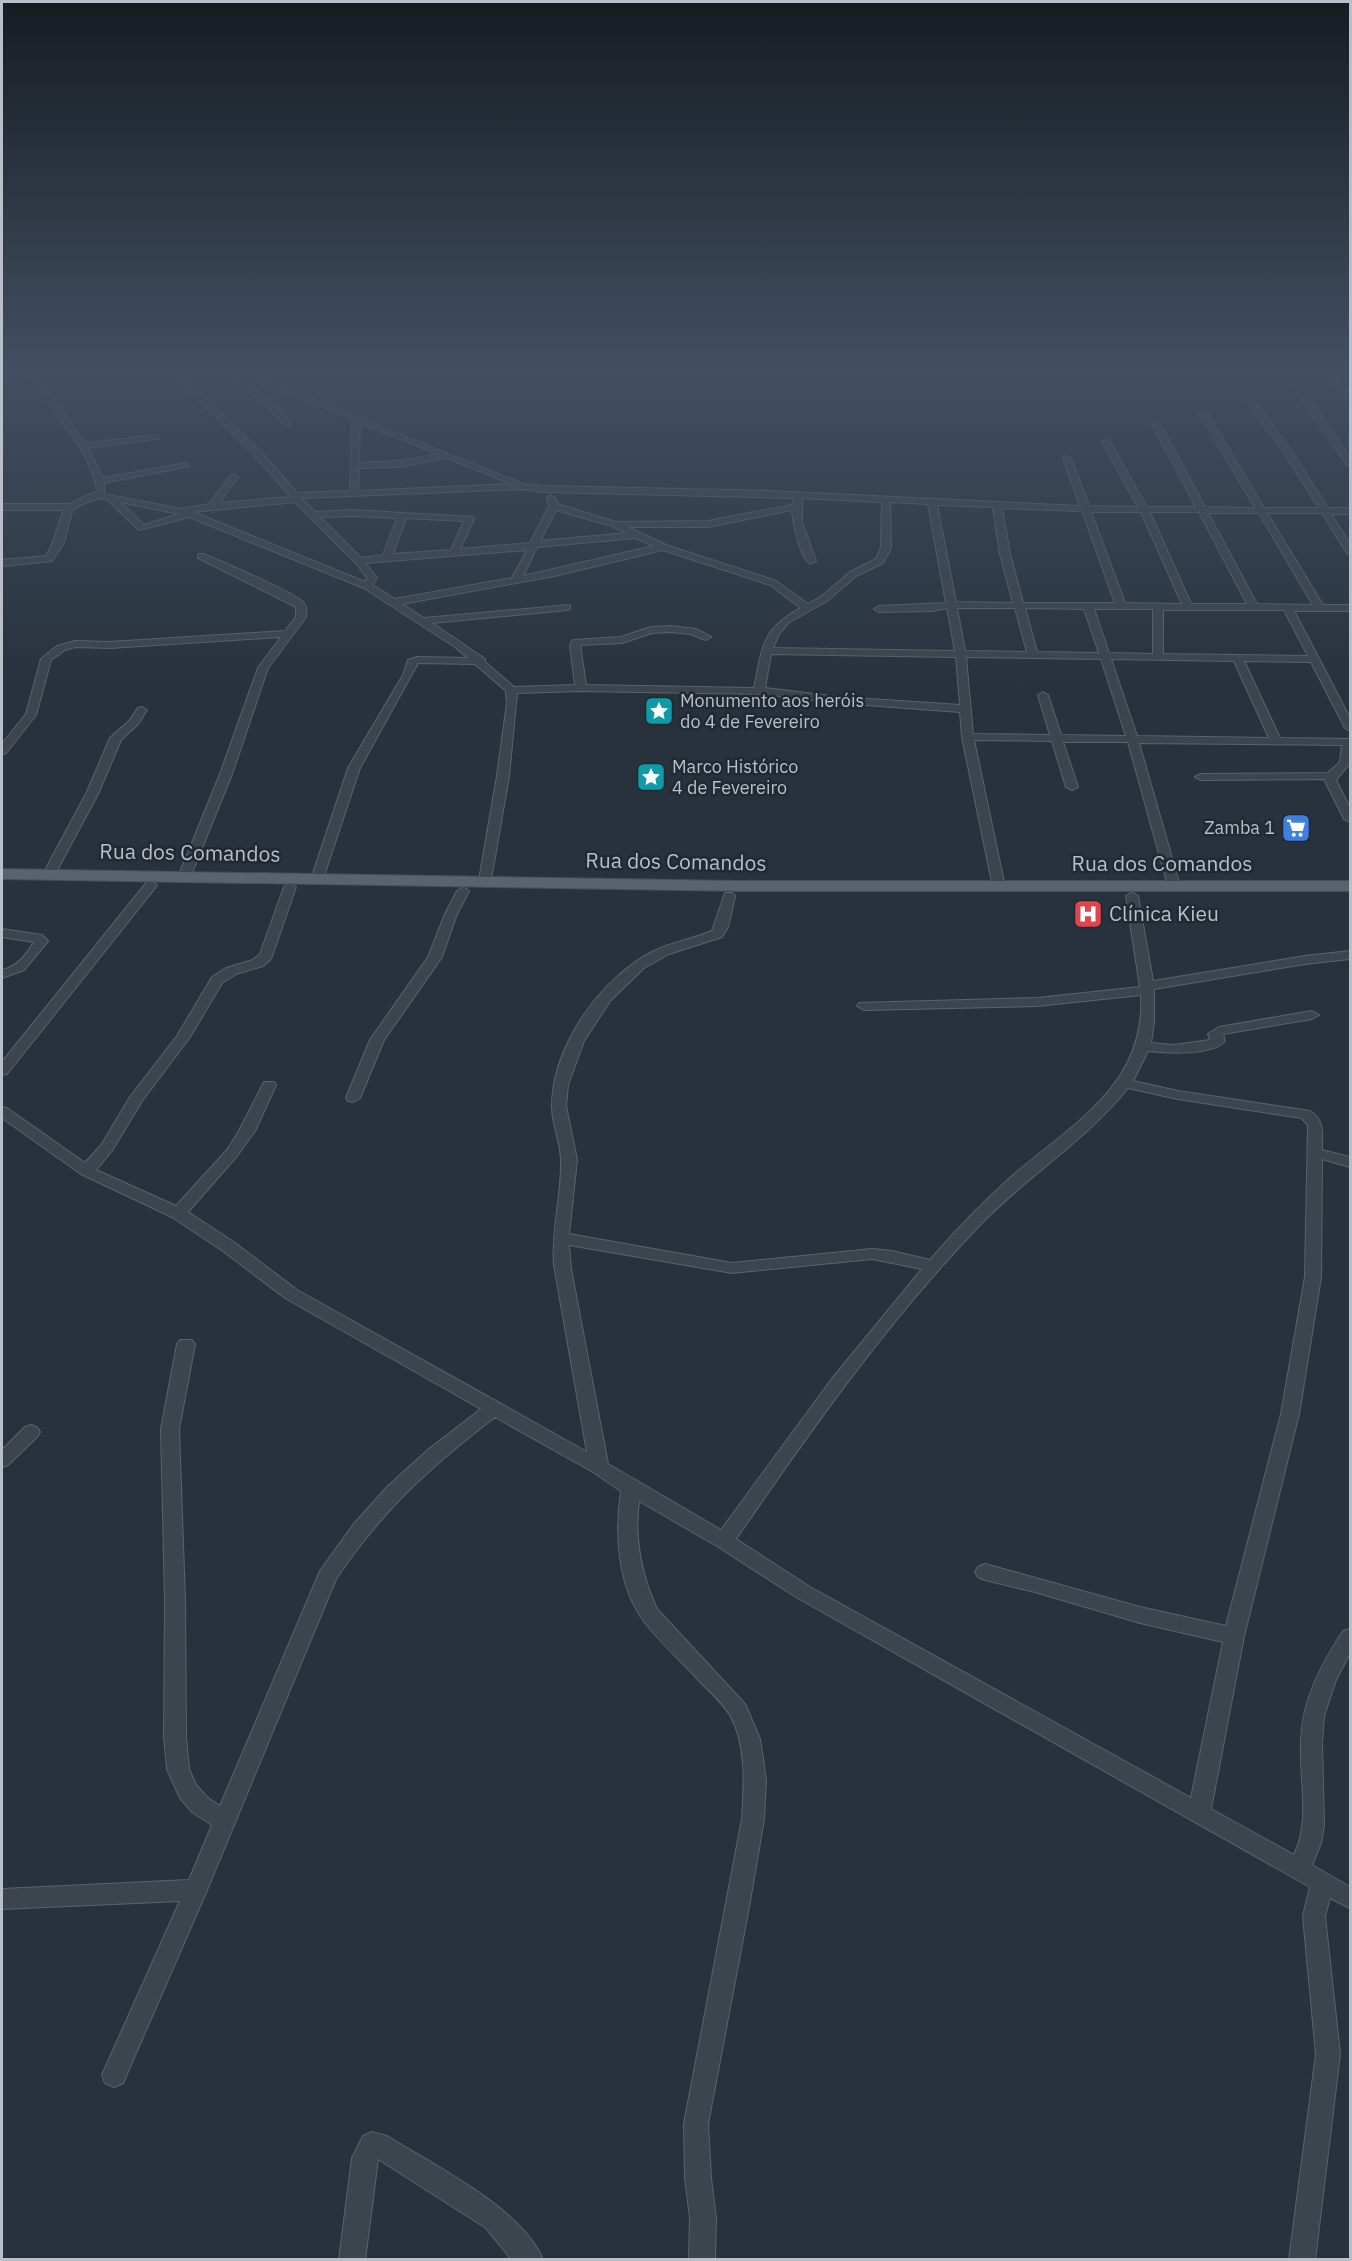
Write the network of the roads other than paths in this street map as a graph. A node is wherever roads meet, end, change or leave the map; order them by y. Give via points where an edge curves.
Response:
1 (97, 475) edge
2 (137, 475) edge
3 (276, 475) edge
4 (355, 475) edge
5 (497, 475) edge
6 (1073, 475) edge
7 (1124, 475) edge
8 (1184, 475) edge
9 (1240, 475) edge
10 (1302, 475) edge
11 (234, 477) dead end
12 (100, 481) junction
13 (525, 486) junction
14 (543, 489) junction
15 (354, 493) junction
16 (98, 495) junction
17 (799, 495) junction
18 (296, 497) junction
19 (112, 499) junction
20 (886, 500) junction
21 (932, 503) junction
22 (997, 505) junction
23 (212, 506) junction
24 (553, 506) junction
25 (2, 507) edge
26 (71, 507) junction
27 (795, 507) junction
28 (1086, 509) junction
29 (1144, 509) junction
30 (1203, 510) junction
31 (1262, 510) junction
32 (1324, 511) junction
33 (1350, 511) edge
34 (187, 513) junction
35 (314, 515) junction
36 (403, 515) junction
37 (615, 524) junction
38 (636, 535) junction
39 (532, 546) junction
40 (663, 547) junction
41 (1350, 551) edge
42 (454, 552) junction
43 (201, 556) dead end
44 (387, 557) junction
45 (359, 561) junction
46 (811, 561) dead end
47 (2, 563) edge
48 (516, 580) junction
49 (367, 586) junction
50 (391, 603) junction
51 (950, 605) junction
52 (1019, 605) junction
53 (1088, 605) junction
54 (1121, 606) junction
55 (1158, 606) junction
56 (567, 607) dead end
57 (1188, 607) junction
58 (808, 608) junction
59 (1254, 608) junction
60 (1288, 608) junction
61 (1320, 608) junction
62 (1350, 608) edge
63 (879, 609) dead end
64 (423, 621) junction
65 (288, 634) junction
66 (706, 637) dead end
67 (767, 651) junction
68 (961, 654) junction
69 (1033, 656) junction
70 (1106, 657) junction
71 (1158, 658) junction
72 (1238, 659) junction
73 (1314, 659) junction
74 (481, 662) junction
75 (581, 688) junction
76 (511, 690) junction
77 (759, 691) junction
78 (1043, 695) dead end
79 (965, 709) junction
80 (142, 710) dead end
81 (1350, 728) edge
82 (968, 737) junction
83 (1056, 738) junction
84 (1133, 740) junction
85 (1276, 741) junction
86 (1349, 742) edge
87 (2, 751) edge
88 (1331, 776) junction
89 (1201, 777) dead end
90 (1072, 786) dead end
91 (1350, 819) edge
92 (2, 874) edge
93 (49, 874) junction
94 (185, 875) junction
95 (318, 876) junction
96 (485, 880) junction
97 (2, 885) edge
98 (151, 885) junction
99 (290, 886) junction
100 (1174, 886) junction
101 (1350, 886) edge
102 (999, 887) junction
103 (463, 891) junction
104 (729, 896) junction
105 (1132, 896) junction
106 (1350, 897) edge
107 (2, 933) edge
108 (1350, 955) edge
109 (2, 974) edge
110 (1148, 988) junction
111 (864, 1006) dead end
112 (1312, 1015) dead end
113 (1142, 1046) junction
114 (2, 1071) edge
115 (1124, 1083) junction
116 (269, 1085) dead end
117 (353, 1098) dead end
118 (2, 1111) edge
119 (1316, 1153) junction
120 (1350, 1162) edge
121 (86, 1171) junction
122 (178, 1214) junction
123 (561, 1238) junction
124 (933, 1266) junction
125 (186, 1344) dead end
126 (494, 1408) junction
127 (31, 1432) dead end
128 (2, 1460) edge
129 (599, 1467) junction
130 (631, 1488) junction
131 (724, 1541) junction
132 (985, 1572) dead end
133 (1234, 1636) junction
134 (1350, 1637) edge
135 (1199, 1814) junction
136 (225, 1821) junction
137 (1299, 1868) junction
138 (1322, 1882) junction
139 (196, 1890) junction
140 (1350, 1898) edge
141 (2, 1899) edge
142 (114, 2075) dead end
143 (352, 2259) edge
144 (530, 2259) edge
145 (702, 2259) edge
146 (1302, 2259) edge

1 - 12 street
2 - 12 street
3 - 18 street
4 - 15 street
5 - 13 street
6 - 28 street
7 - 29 street
8 - 30 street
9 - 31 street
10 - 32 street
11 - 23 street
12 - 16 street
13 - 14 street
13 - 15 street
14 - 17 street
14 - 24 street
15 - 18 street
16 - 19 street
16 - 26 street
17 - 20 street
17 - 27 street
18 - 23 street
18 - 35 street
19 - 34 street
19 - 34 street via 142,528
20 - 21 street
20 - 58 street via 886,548 880,561 853,574 836,591
21 - 22 street
21 - 51 street
22 - 28 street
22 - 52 street
23 - 34 street
24 - 37 street
24 - 39 street
25 - 26 street
26 - 47 street via 49,559
27 - 37 street via 708,524
27 - 46 street
28 - 29 street
28 - 54 street
29 - 30 street
29 - 57 street
30 - 31 street
30 - 59 street
31 - 32 street
31 - 61 street
32 - 33 street
32 - 41 street
34 - 49 street
35 - 36 street
35 - 45 street
36 - 42 street via 470,519
36 - 44 street
37 - 38 street
38 - 39 street
38 - 40 street
39 - 42 street
39 - 48 street
40 - 48 street
40 - 58 street via 773,583
42 - 44 street
43 - 65 street via 300,604 301,617
44 - 45 street
45 - 49 street via 372,578
48 - 50 street
49 - 50 street
50 - 64 street
51 - 52 street
51 - 63 street
51 - 68 street
52 - 53 street
52 - 69 street
53 - 54 street
53 - 70 street
54 - 55 street
55 - 57 street
55 - 71 street
56 - 64 street
57 - 59 street
58 - 67 street via 784,621
59 - 60 street
60 - 61 street
60 - 73 street
61 - 62 street
64 - 74 street
65 - 87 street via 75,644 61,648 46,659 31,715
65 - 94 street via 263,668
66 - 75 street via 671,629 651,630 622,640 577,642
67 - 68 street
67 - 77 street
68 - 69 street
68 - 79 street
69 - 70 street
70 - 71 street
70 - 84 street
71 - 72 street
72 - 73 street
72 - 85 street
73 - 81 street
74 - 76 street
74 - 95 street via 412,662 354,768
75 - 76 street
75 - 77 street
76 - 96 street via 503,776
77 - 79 street
78 - 83 street
79 - 82 street
80 - 93 street via 106,755 92,794
82 - 83 street
82 - 102 street
83 - 84 street
83 - 90 street
84 - 85 street
84 - 100 street
85 - 86 street
86 - 88 street via 1347,762
88 - 89 street
88 - 91 street via 1331,784
92 - 93 main road, Rua dos Comandos
93 - 94 main road, Rua dos Comandos
94 - 95 main road, Rua dos Comandos
95 - 96 main road, Rua dos Comandos
96 - 102 main road, Rua dos Comandos
97 - 98 main road, Rua dos Comandos
98 - 99 main road, Rua dos Comandos
98 - 114 street
99 - 103 main road, Rua dos Comandos
99 - 121 street via 263,959 217,980 183,1037 135,1100 108,1146
100 - 101 main road, Rua dos Comandos
100 - 102 main road, Rua dos Comandos
103 - 104 main road, Rua dos Comandos
103 - 117 street via 435,957 381,1034
104 - 105 main road, Rua dos Comandos
104 - 123 street via 717,934 667,950 636,966 615,984 577,1044 560,1086 558,1108 569,1159
105 - 106 main road, Rua dos Comandos
105 - 110 street
107 - 109 street via 41,941 18,970
108 - 110 street
110 - 111 street via 1037,1002
110 - 113 street
112 - 113 street via 1220,1031 1215,1034 1218,1041 1214,1044 1174,1049
113 - 115 street
115 - 119 street via 1305,1114 1315,1125
115 - 124 street via 1102,1107 1014,1182
116 - 122 street via 242,1138
118 - 121 street
119 - 120 street
119 - 133 street via 1310,1299 1290,1414
121 - 122 street
122 - 126 street via 229,1246 291,1294
123 - 124 street via 732,1268 872,1254
123 - 129 street via 572,1326
124 - 131 street via 807,1422
125 - 136 street via 170,1429 176,1601 175,1737 178,1769 188,1791 200,1805
126 - 129 street
126 - 136 street via 381,1504 327,1576
127 - 128 street
129 - 130 street
130 - 131 street
130 - 145 street via 626,1525 640,1593 650,1614 738,1710 749,1739 755,1780 753,1819 738,1907 696,2124
131 - 135 street via 803,1592
132 - 133 street via 1140,1615
133 - 135 street
134 - 137 street via 1325,1683 1312,1729 1312,1828
135 - 137 street
136 - 139 street
137 - 138 street
138 - 140 street
138 - 146 street via 1314,1916 1328,2054
139 - 141 street
139 - 142 street
143 - 144 street via 365,2158 372,2145 378,2145 495,2219

